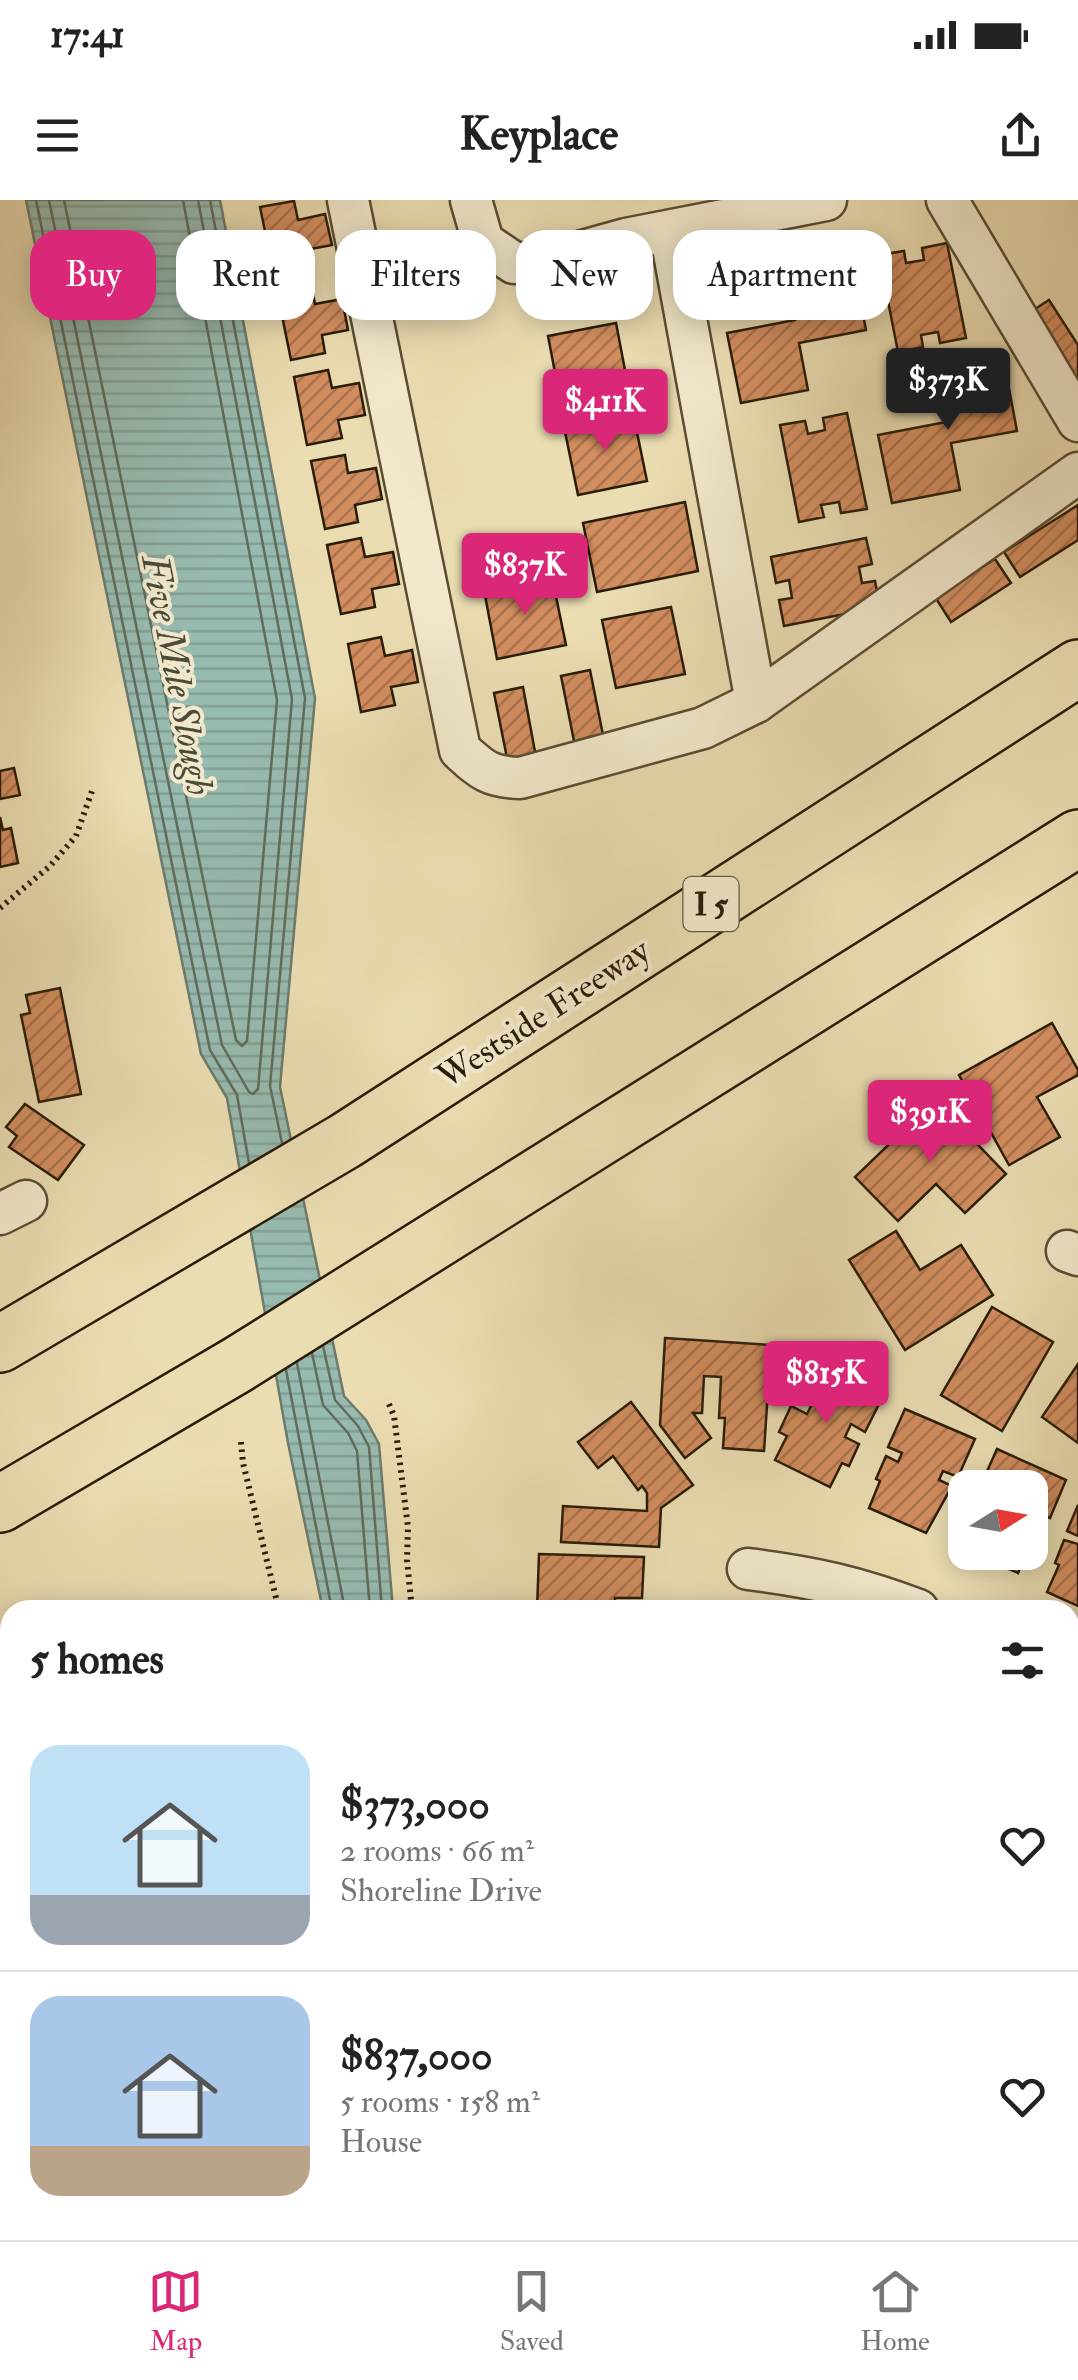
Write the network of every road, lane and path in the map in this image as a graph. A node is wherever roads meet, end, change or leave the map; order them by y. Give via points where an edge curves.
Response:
1 (348, 200) edge
2 (471, 200) edge
3 (826, 200) edge
4 (947, 200) edge
5 (670, 231) junction
6 (1078, 421) edge
7 (1078, 473) edge
8 (1078, 668) edge
9 (756, 702) junction
10 (92, 791) dead end
11 (1078, 838) edge
12 (0, 908) edge
13 (0, 1344) edge
14 (389, 1404) dead end
15 (241, 1442) dead end
16 (0, 1504) edge
17 (748, 1569) dead end
18 (277, 1600) edge
19 (411, 1600) edge
20 (892, 1600) edge

1 - 9 street via 460,750 496,777 520,778 702,728
2 - 5 street via 482,242 514,263 540,264
3 - 5 street
4 - 6 street
5 - 9 street
7 - 9 street
8 - 13 highway, Westside Freeway / I 5 via 345,1141
10 - 12 path via 76,836
11 - 16 highway via 237,1365
14 - 19 path via 408,1527
15 - 18 path
17 - 20 street via 819,1578

